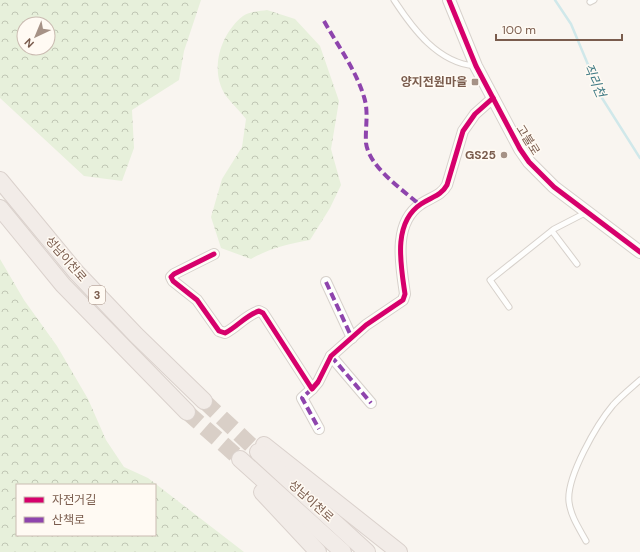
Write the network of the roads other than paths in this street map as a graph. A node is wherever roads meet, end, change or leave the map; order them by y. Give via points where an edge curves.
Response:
1 (394, 0) edge
2 (449, 0) edge
3 (476, 66) junction
4 (493, 98) junction
5 (0, 180) edge
6 (0, 208) edge
7 (588, 212) junction
8 (552, 231) junction
9 (640, 252) edge
10 (214, 254) dead end
11 (577, 264) dead end
12 (326, 282) dead end
13 (509, 307) dead end
14 (352, 338) junction
15 (331, 356) junction
16 (640, 380) edge
17 (312, 389) junction
18 (204, 401) tunnel mouth
19 (371, 403) dead end
20 (187, 412) tunnel mouth
21 (319, 429) dead end
22 (586, 541) dead end
23 (318, 552) edge
24 (343, 552) edge
25 (367, 552) edge
26 (399, 552) edge

1 - 3 lane via 420,36 434,48 450,59
2 - 3 street, 고불로
3 - 4 street, 고불로
4 - 7 street, 고불로 via 530,162 554,187
4 - 14 street via 475,114 463,131 448,184 443,192 420,205 407,221 400,251 403,300 366,325
5 - 18 highway, 성남이천로 / 3 via 76,272
6 - 20 highway, 성남이천로 / 3 via 63,285
7 - 8 lane
7 - 9 street, 고불로
8 - 11 lane
8 - 13 lane via 490,280
10 - 17 street via 174,274 171,277 173,281 197,300 219,331 225,333 253,313 259,311 263,314
12 - 14 street
14 - 15 street
15 - 17 street
15 - 19 street
16 - 22 lane via 605,415 573,475 568,500 571,515
17 - 21 street via 302,398
23 - 24 highway, 성남이천로 via 238,461
25 - 26 highway, 성남이천로 via 260,448

